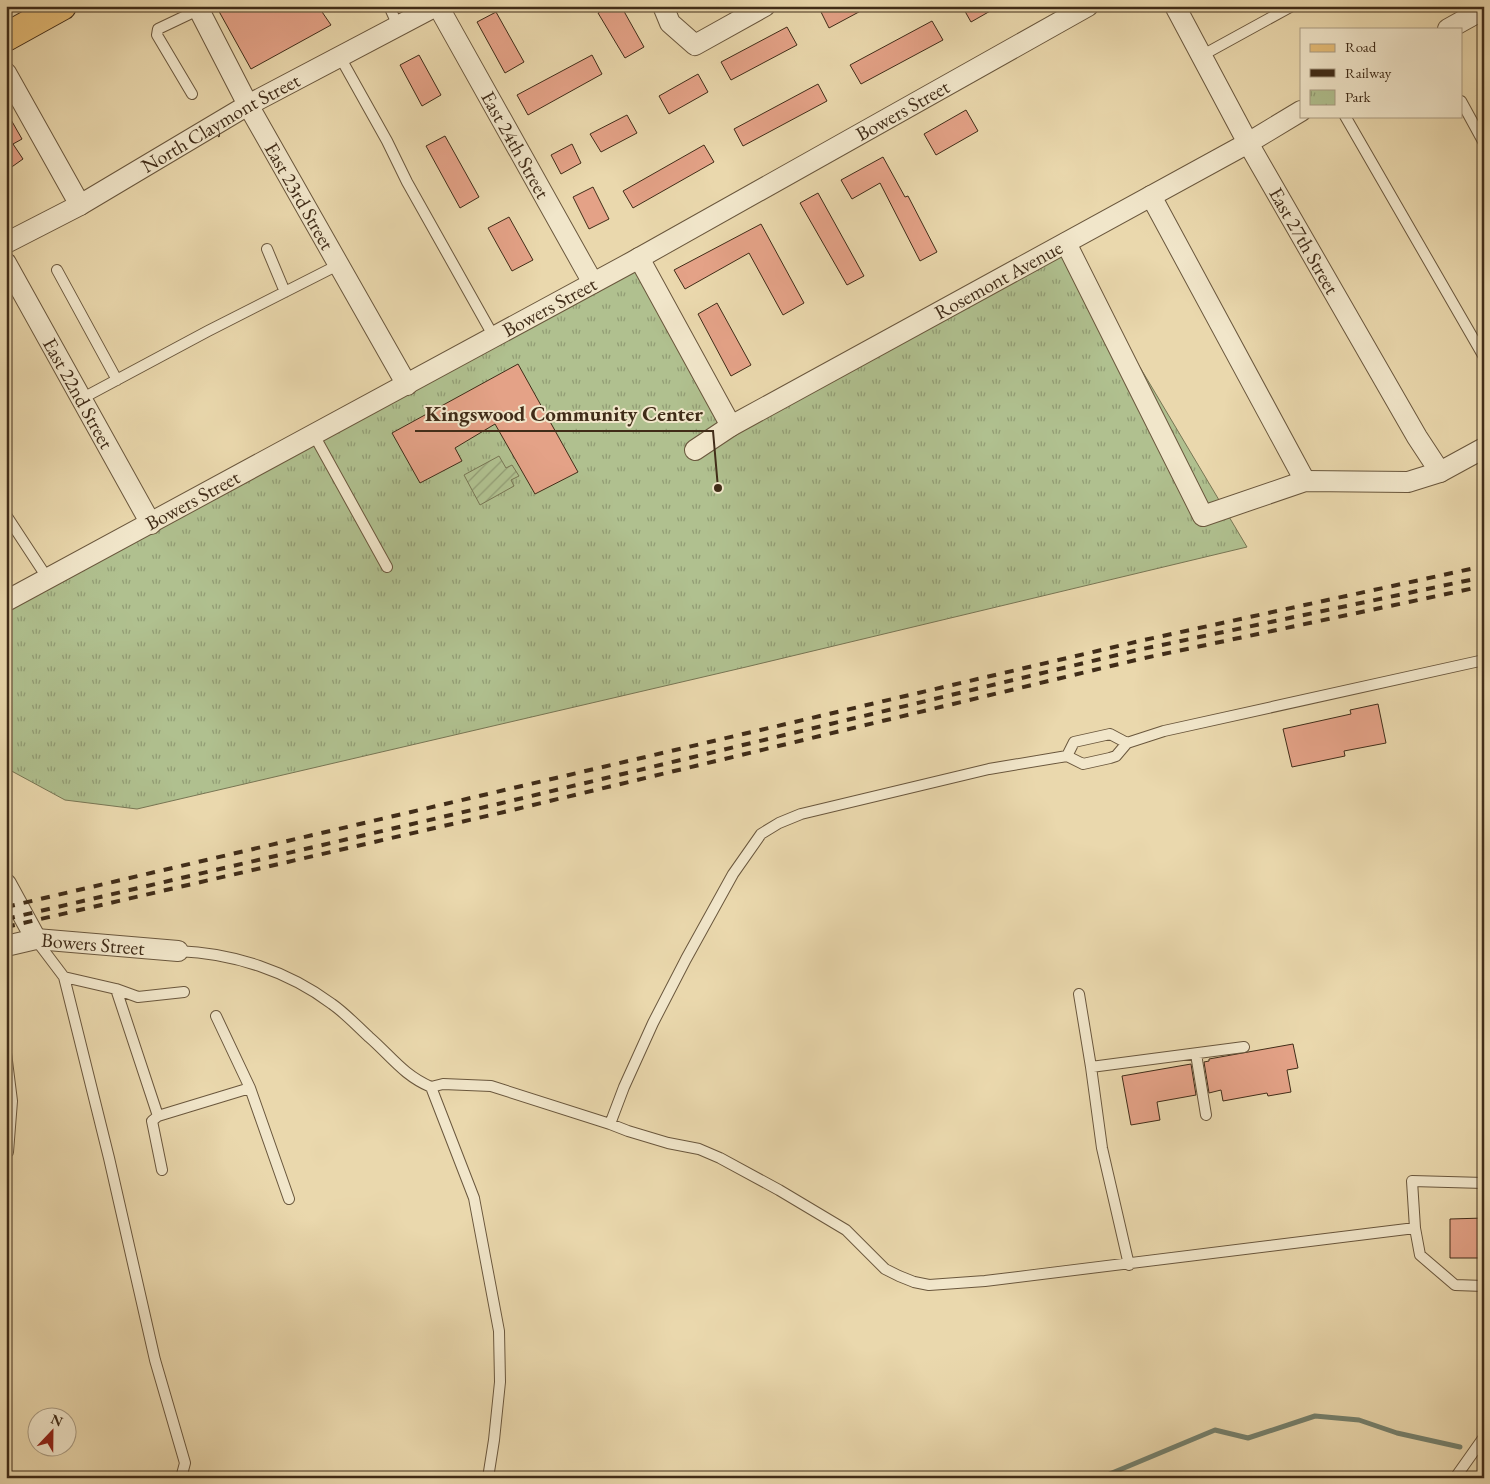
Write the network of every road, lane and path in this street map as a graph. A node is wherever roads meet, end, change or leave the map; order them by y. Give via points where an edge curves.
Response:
1 (62, 6) edge
2 (389, 6) edge
3 (437, 6) edge
4 (663, 6) edge
5 (764, 6) edge
6 (1088, 6) edge
7 (1175, 6) edge
8 (1292, 6) edge
9 (198, 8) edge
10 (1484, 8) edge
11 (398, 26) junction
12 (1450, 28) edge
13 (6, 37) edge
14 (1202, 56) junction
15 (340, 57) junction
16 (6, 73) edge
17 (192, 94) dead end
18 (1462, 103) edge
19 (248, 105) junction
20 (1300, 112) edge
21 (1346, 118) edge
22 (1248, 143) junction
23 (1484, 143) edge
24 (1151, 196) junction
25 (80, 206) junction
26 (1066, 243) junction
27 (6, 244) edge
28 (267, 249) dead end
29 (639, 258) junction
30 (6, 263) edge
31 (338, 265) junction
32 (58, 270) dead end
33 (593, 284) junction
34 (285, 292) junction
35 (494, 337) junction
36 (1484, 357) edge
37 (117, 380) junction
38 (407, 385) junction
39 (81, 399) junction
40 (731, 426) junction
41 (314, 435) junction
42 (1484, 448) edge
43 (695, 450) dead end
44 (1440, 472) junction
45 (1305, 481) junction
46 (6, 515) edge
47 (151, 524) junction
48 (387, 567) dead end
49 (48, 579) junction
50 (6, 601) edge
51 (1484, 660) edge
52 (1128, 742) junction
53 (1067, 756) junction
54 (6, 884) edge
55 (36, 939) junction
56 (6, 946) edge
57 (178, 951) joint
58 (64, 977) junction
59 (116, 990) junction
60 (184, 992) dead end
61 (1079, 994) dead end
62 (216, 1016) dead end
63 (1244, 1047) dead end
64 (6, 1052) edge
65 (1196, 1054) junction
66 (1091, 1067) junction
67 (431, 1087) junction
68 (250, 1088) junction
69 (1206, 1115) dead end
70 (158, 1116) junction
71 (610, 1124) junction
72 (8, 1152) dead end
73 (162, 1170) dead end
74 (1484, 1183) edge
75 (289, 1198) dead end
76 (1415, 1228) junction
77 (1129, 1264) junction
78 (1484, 1286) edge
79 (1484, 1437) edge
80 (181, 1478) edge
81 (488, 1478) edge
82 (1455, 1478) edge

1 - 13 main road
2 - 11 lane
3 - 11 street, North Claymont Street
3 - 33 street, East 24th Street
4 - 5 street via 670,23 695,45
6 - 29 street, Bowers Street
7 - 14 street, East 27th Street
8 - 14 lane
9 - 17 lane via 158,30 157,34
9 - 19 street, East 23rd Street
10 - 12 street
11 - 15 street, North Claymont Street
14 - 22 street, East 27th Street
15 - 19 street, North Claymont Street
15 - 35 lane
16 - 25 street
18 - 23 lane
19 - 25 street, North Claymont Street
19 - 31 street, East 23rd Street
20 - 22 street, Rosemont Avenue
21 - 36 lane
22 - 24 street, Rosemont Avenue
22 - 44 street, East 27th Street
24 - 26 street, Rosemont Avenue
24 - 45 street
25 - 27 street, North Claymont Street
26 - 40 street, Rosemont Avenue
26 - 45 street via 1203,516
28 - 34 lane
29 - 33 street, Bowers Street
29 - 40 street
30 - 39 street, East 22nd Street
31 - 34 lane
31 - 38 street, East 23rd Street
32 - 37 lane
33 - 35 street, Bowers Street
34 - 37 lane
35 - 38 street, Bowers Street
37 - 39 lane
38 - 41 street, Bowers Street
39 - 47 street, East 22nd Street
40 - 43 street, Rosemont Avenue
41 - 47 street, Bowers Street
41 - 48 lane
42 - 44 street
44 - 45 street via 1408,482
46 - 49 lane
47 - 49 street, Bowers Street
49 - 50 street, Bowers Street
51 - 52 lane via 1164,731
52 - 53 lane via 1110,758 1082,764
52 - 53 lane via 1110,734 1074,742
53 - 71 lane via 837,804 801,814 761,834 733,874 686,959 653,1023
54 - 55 street
55 - 56 street, Bowers Street
55 - 57 street, Bowers Street
55 - 58 lane
57 - 67 lane via 219,955 256,965 309,989 333,1004 406,1073
58 - 59 lane
58 - 80 lane via 155,1360 185,1463
59 - 60 lane via 138,997
59 - 70 lane
61 - 66 lane
62 - 68 lane
63 - 65 lane
64 - 72 lane via 12,1101
65 - 66 lane
65 - 69 lane
66 - 77 lane via 1102,1148
67 - 71 lane via 443,1084 491,1086
67 - 81 lane via 474,1198 499,1331 500,1382
68 - 70 lane
68 - 75 lane
70 - 73 lane via 152,1121
71 - 77 lane via 720,1158 846,1230 885,1269 914,1282 929,1285 985,1281
74 - 76 lane via 1412,1181
76 - 77 lane
76 - 78 lane via 1420,1255 1455,1285
79 - 82 lane

